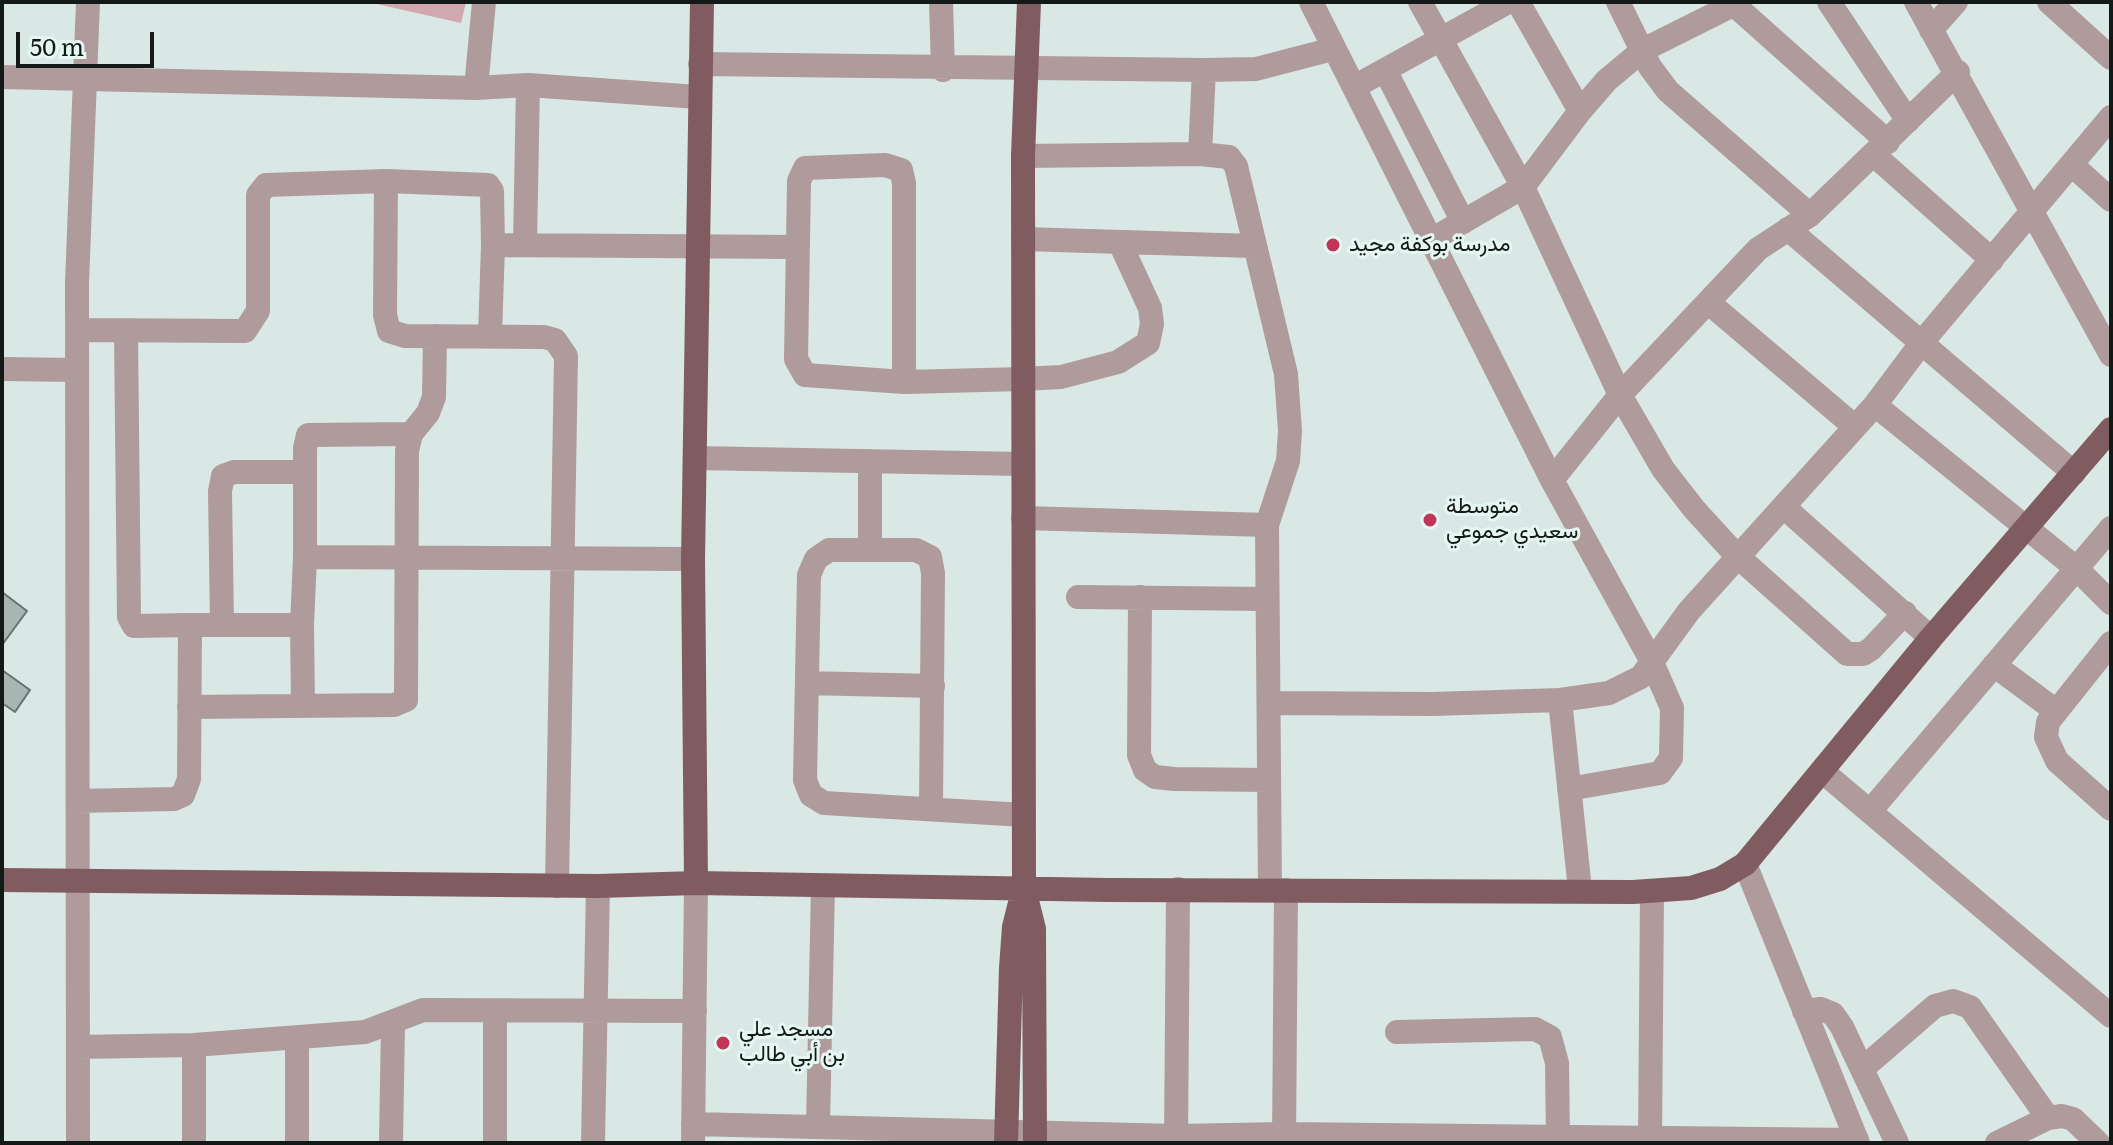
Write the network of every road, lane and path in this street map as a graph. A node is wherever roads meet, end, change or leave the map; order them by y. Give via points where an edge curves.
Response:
1 (88, 2) edge
2 (484, 2) edge
3 (702, 2) edge
4 (941, 2) edge
5 (1029, 2) edge
6 (1311, 2) edge
7 (1420, 2) edge
8 (1508, 2) edge
9 (1518, 2) edge
10 (1618, 2) edge
11 (1829, 2) edge
12 (1916, 2) edge
13 (1956, 2) edge
14 (2049, 2) edge
15 (1734, 3) edge
16 (1931, 30) junction
17 (1441, 39) junction
18 (1333, 49) junction
19 (1643, 50) junction
20 (2111, 58) edge
21 (700, 64) junction
22 (943, 70) junction
23 (1204, 70) junction
24 (1385, 70) junction
25 (1028, 71) junction
26 (1958, 72) junction
27 (83, 76) junction
28 (2, 77) edge
29 (528, 85) junction
30 (1354, 87) junction
31 (476, 88) junction
32 (698, 97) junction
33 (1580, 111) junction
34 (2111, 117) edge
35 (1908, 121) junction
36 (1881, 148) junction
37 (1200, 154) junction
38 (1023, 156) junction
39 (2072, 165) junction
40 (386, 181) junction
41 (1523, 187) junction
42 (2111, 200) edge
43 (2032, 214) junction
44 (1810, 215) junction
45 (1463, 222) junction
46 (1788, 229) junction
47 (1023, 239) junction
48 (1433, 239) junction
49 (1120, 243) junction
50 (525, 244) junction
51 (698, 244) junction
52 (493, 245) junction
53 (1254, 246) junction
54 (798, 247) junction
55 (1992, 260) junction
56 (1709, 303) junction
57 (78, 330) junction
58 (126, 331) junction
59 (435, 336) junction
60 (490, 336) junction
61 (1923, 341) junction
62 (2111, 355) edge
63 (2, 369) edge
64 (77, 370) junction
65 (1023, 379) junction
66 (904, 382) junction
67 (1620, 395) junction
68 (1875, 405) junction
69 (1854, 426) junction
70 (2111, 429) edge
71 (411, 434) junction
72 (695, 458) junction
73 (870, 463) junction
74 (1022, 464) junction
75 (305, 472) junction
76 (2074, 473) junction
77 (1552, 480) junction
78 (1785, 508) junction
79 (1023, 518) junction
80 (1267, 525) junction
81 (2027, 528) junction
82 (2111, 528) edge
83 (870, 549) junction
84 (1736, 555) junction
85 (409, 556) junction
86 (305, 557) junction
87 (560, 559) junction
88 (693, 559) junction
89 (2076, 568) junction
90 (1078, 597) dead end
91 (1140, 597) junction
92 (1266, 599) junction
93 (2111, 603) edge
94 (1905, 613) junction
95 (222, 623) junction
96 (190, 625) junction
97 (302, 625) junction
98 (1931, 638) junction
99 (2111, 643) edge
100 (1651, 660) junction
101 (1994, 665) junction
102 (807, 683) junction
103 (933, 686) junction
104 (1560, 700) junction
105 (1269, 703) junction
106 (303, 706) junction
107 (189, 707) junction
108 (2056, 711) junction
109 (1822, 771) junction
110 (1269, 780) junction
111 (1569, 789) junction
112 (78, 801) junction
113 (931, 807) junction
114 (2111, 809) edge
115 (1871, 810) junction
116 (1024, 815) junction
117 (1745, 864) junction
118 (77, 879) junction
119 (2, 880) edge
120 (696, 883) junction
121 (557, 886) junction
122 (598, 886) junction
123 (823, 886) junction
124 (1024, 889) junction
125 (1178, 889) junction
126 (1278, 890) junction
127 (1580, 890) junction
128 (1652, 892) junction
129 (495, 1011) junction
130 (597, 1011) junction
131 (695, 1011) junction
132 (1804, 1011) junction
133 (2111, 1016) edge
134 (393, 1023) junction
135 (1397, 1032) dead end
136 (297, 1038) junction
137 (194, 1045) junction
138 (78, 1047) junction
139 (1862, 1069) junction
140 (2048, 1118) junction
141 (825, 1131) edge
142 (693, 1134) edge
143 (1006, 1138) edge
144 (1035, 1138) edge
145 (1067, 1138) edge
146 (1284, 1138) edge
147 (1558, 1138) junction
148 (1365, 1139) edge
149 (1176, 1140) edge
150 (1650, 1142) edge
151 (1858, 1142) edge
152 (78, 1143) edge
153 (194, 1143) edge
154 (297, 1143) edge
155 (391, 1143) edge
156 (495, 1143) edge
157 (593, 1143) edge
158 (1897, 1143) edge
159 (1997, 1143) edge
160 (2098, 1143) edge

1 - 27 street
2 - 31 street
3 - 21 main road
4 - 22 street
5 - 25 main road
6 - 18 street
7 - 17 street
8 - 17 street
9 - 33 street
10 - 19 street
11 - 35 street
12 - 16 street
13 - 16 street
14 - 20 street
15 - 19 street
15 - 36 street
16 - 26 street
17 - 24 street
17 - 41 street
18 - 23 street via 1256,69
18 - 30 street
19 - 33 street
19 - 44 street via 1668,91
21 - 22 street
21 - 32 main road
22 - 25 street
23 - 25 street
23 - 37 street
24 - 30 street
24 - 45 street
25 - 38 main road
26 - 35 street
26 - 43 street
27 - 28 street
27 - 31 street
27 - 57 street
29 - 31 street
29 - 32 street
29 - 50 street
30 - 48 street
32 - 51 main road
33 - 41 street
34 - 39 street
35 - 36 street
36 - 44 street
36 - 55 street
37 - 38 street
37 - 53 street via 1229,157 1236,166
38 - 47 main road
39 - 42 street
39 - 43 street
40 - 52 street via 488,185
40 - 58 street via 275,184 260,189 258,311 245,331
40 - 59 street via 385,325 395,334
41 - 45 street
41 - 67 street
43 - 55 street
43 - 62 street
44 - 46 street
45 - 48 street
46 - 56 street via 1758,249
46 - 61 street
47 - 49 street
47 - 65 main road
48 - 77 street
49 - 53 street
49 - 65 street via 1150,308 1148,343 1118,362 1088,371
50 - 51 street
50 - 52 street
51 - 54 street
51 - 72 main road
52 - 60 street
53 - 80 street via 1286,374 1290,431 1288,461
54 - 66 street via 799,370 818,378
54 - 66 street via 799,181 805,168 885,165 901,170
55 - 61 street
56 - 67 street
56 - 69 street
57 - 58 street
57 - 64 street
58 - 96 street via 129,617 134,626
59 - 60 street
59 - 71 street via 434,397
60 - 87 street via 544,337 555,340 566,356
61 - 68 street
61 - 76 street
63 - 64 street
64 - 112 street
65 - 66 street
65 - 74 main road
67 - 77 street
67 - 84 street via 1663,469
68 - 69 street
68 - 81 street
69 - 78 street
70 - 76 main road
71 - 75 street via 314,432 305,441
71 - 85 street
72 - 73 street
72 - 88 main road
73 - 74 street
73 - 83 street
74 - 79 main road
75 - 86 street
75 - 95 street via 223,476
76 - 81 main road
77 - 100 street
78 - 84 street
78 - 94 street
79 - 80 street
79 - 116 main road
80 - 92 street
81 - 89 street
81 - 98 main road
82 - 89 street
83 - 102 street via 829,550 812,565
83 - 103 street via 916,550 930,557
84 - 94 street via 1847,654 1871,649
84 - 100 street
85 - 86 street
85 - 87 street
85 - 106 street via 406,700 394,705
86 - 97 street
87 - 88 street
87 - 121 street
88 - 120 main road
89 - 93 street
89 - 101 street
90 - 91 street
91 - 92 street
91 - 110 street via 1139,755 1145,770 1175,779
92 - 105 street
94 - 98 street
95 - 96 street
95 - 97 street
96 - 107 street
97 - 106 street
98 - 109 main road
99 - 108 street
100 - 104 street via 1641,677 1626,686
100 - 111 street via 1672,708 1671,758 1660,773 1645,778
101 - 108 street
101 - 115 street
102 - 103 street
102 - 113 street via 805,780 811,795 824,803
103 - 113 street
104 - 105 street
104 - 111 street
105 - 110 street
106 - 107 street
107 - 112 street via 189,779 183,795
108 - 114 street via 2046,737 2051,754
109 - 115 street
109 - 117 main road
110 - 126 street
111 - 127 street
112 - 118 street
113 - 116 street
115 - 133 street
116 - 124 main road
117 - 128 main road via 1691,888
117 - 132 street
118 - 119 main road
118 - 121 main road
118 - 138 street
120 - 122 main road
120 - 123 main road
120 - 131 street
121 - 122 main road
122 - 130 street
123 - 124 main road
123 - 141 street
124 - 125 main road
124 - 143 main road via 1011,968
124 - 144 main road via 1034,929
125 - 126 main road
125 - 149 street
126 - 127 main road
126 - 146 street
127 - 128 main road
128 - 150 street
129 - 130 street
129 - 134 street via 423,1010
129 - 156 street
130 - 131 street
130 - 157 street
131 - 142 street
132 - 139 street via 1833,1014
132 - 151 street
134 - 136 street via 365,1032
134 - 155 street
135 - 147 street via 1535,1029 1550,1037 1557,1063
136 - 137 street
136 - 154 street
137 - 138 street
137 - 153 street
138 - 152 street
139 - 140 street via 1935,1006 1953,1001 1970,1007
139 - 158 street
140 - 159 street
140 - 160 street via 2073,1119
141 - 142 street
141 - 143 street
143 - 144 street
144 - 145 street
145 - 149 street
146 - 148 street
146 - 149 street
147 - 148 street
147 - 150 street
150 - 151 street

